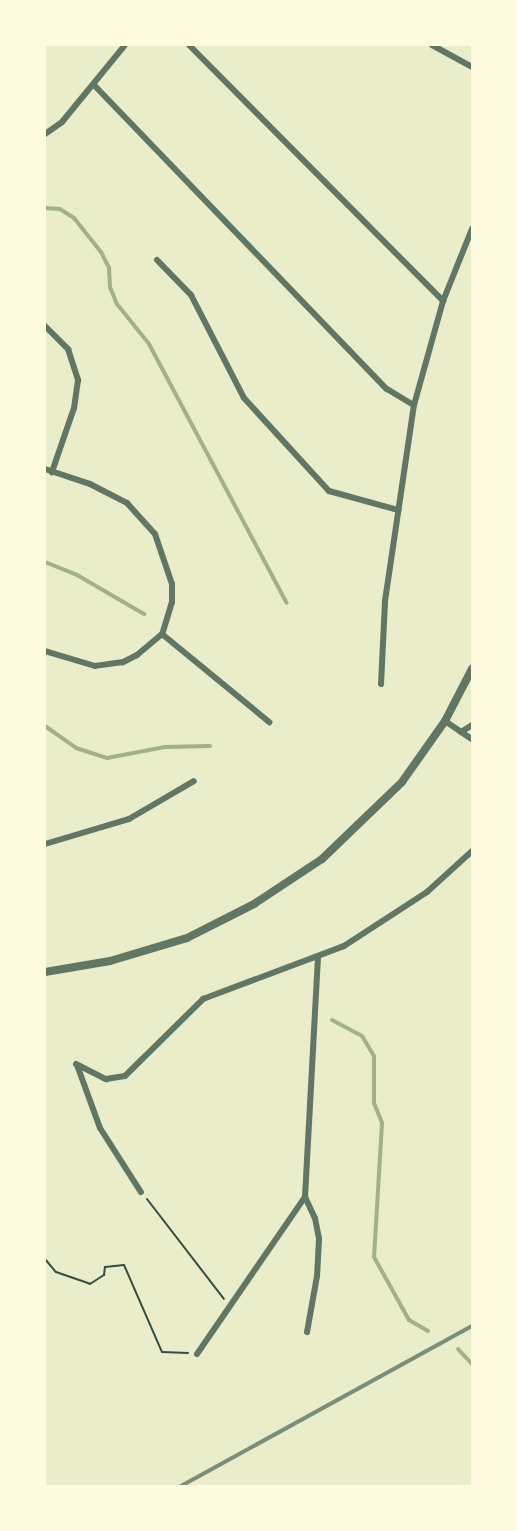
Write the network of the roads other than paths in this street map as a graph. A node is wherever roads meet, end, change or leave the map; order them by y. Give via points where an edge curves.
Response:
1 (125, 45) edge
2 (189, 45) edge
3 (432, 45) edge
4 (472, 67) edge
5 (94, 85) junction
6 (45, 134) edge
7 (472, 229) edge
8 (157, 260) dead end
9 (443, 301) junction
10 (45, 326) edge
11 (414, 405) junction
12 (49, 470) edge
13 (398, 510) junction
14 (162, 634) junction
15 (45, 651) edge
16 (472, 669) edge
17 (381, 684) dead end
18 (445, 721) junction
19 (269, 722) dead end
20 (472, 725) edge
21 (461, 732) junction
22 (472, 739) edge
23 (194, 781) dead end
24 (45, 844) edge
25 (472, 851) edge
26 (318, 956) junction
27 (45, 972) edge
28 (141, 1192) road end
29 (304, 1197) junction
30 (307, 1332) dead end
31 (197, 1354) road end

1 - 5 street
2 - 9 street
3 - 4 street
5 - 6 street via 62,122
5 - 11 street via 387,389
7 - 9 street
8 - 13 street via 191,295 244,398 313,475 339,496
9 - 11 street
10 - 12 street via 68,349 78,380 74,408
11 - 13 street
12 - 14 street via 90,484 127,503 155,534 172,584 172,602
13 - 17 street via 385,601
14 - 15 street via 137,655 107,666 82,664
14 - 19 street
16 - 18 street
18 - 21 street
18 - 27 street via 402,782 356,830 322,859 254,904 217,925 148,951
20 - 21 street
21 - 22 street
23 - 24 street via 129,819
25 - 26 street via 395,916
26 - 28 street via 203,999 125,1076 106,1079 76,1064 100,1128
26 - 29 street
29 - 30 street via 315,1218 319,1239
29 - 31 street

